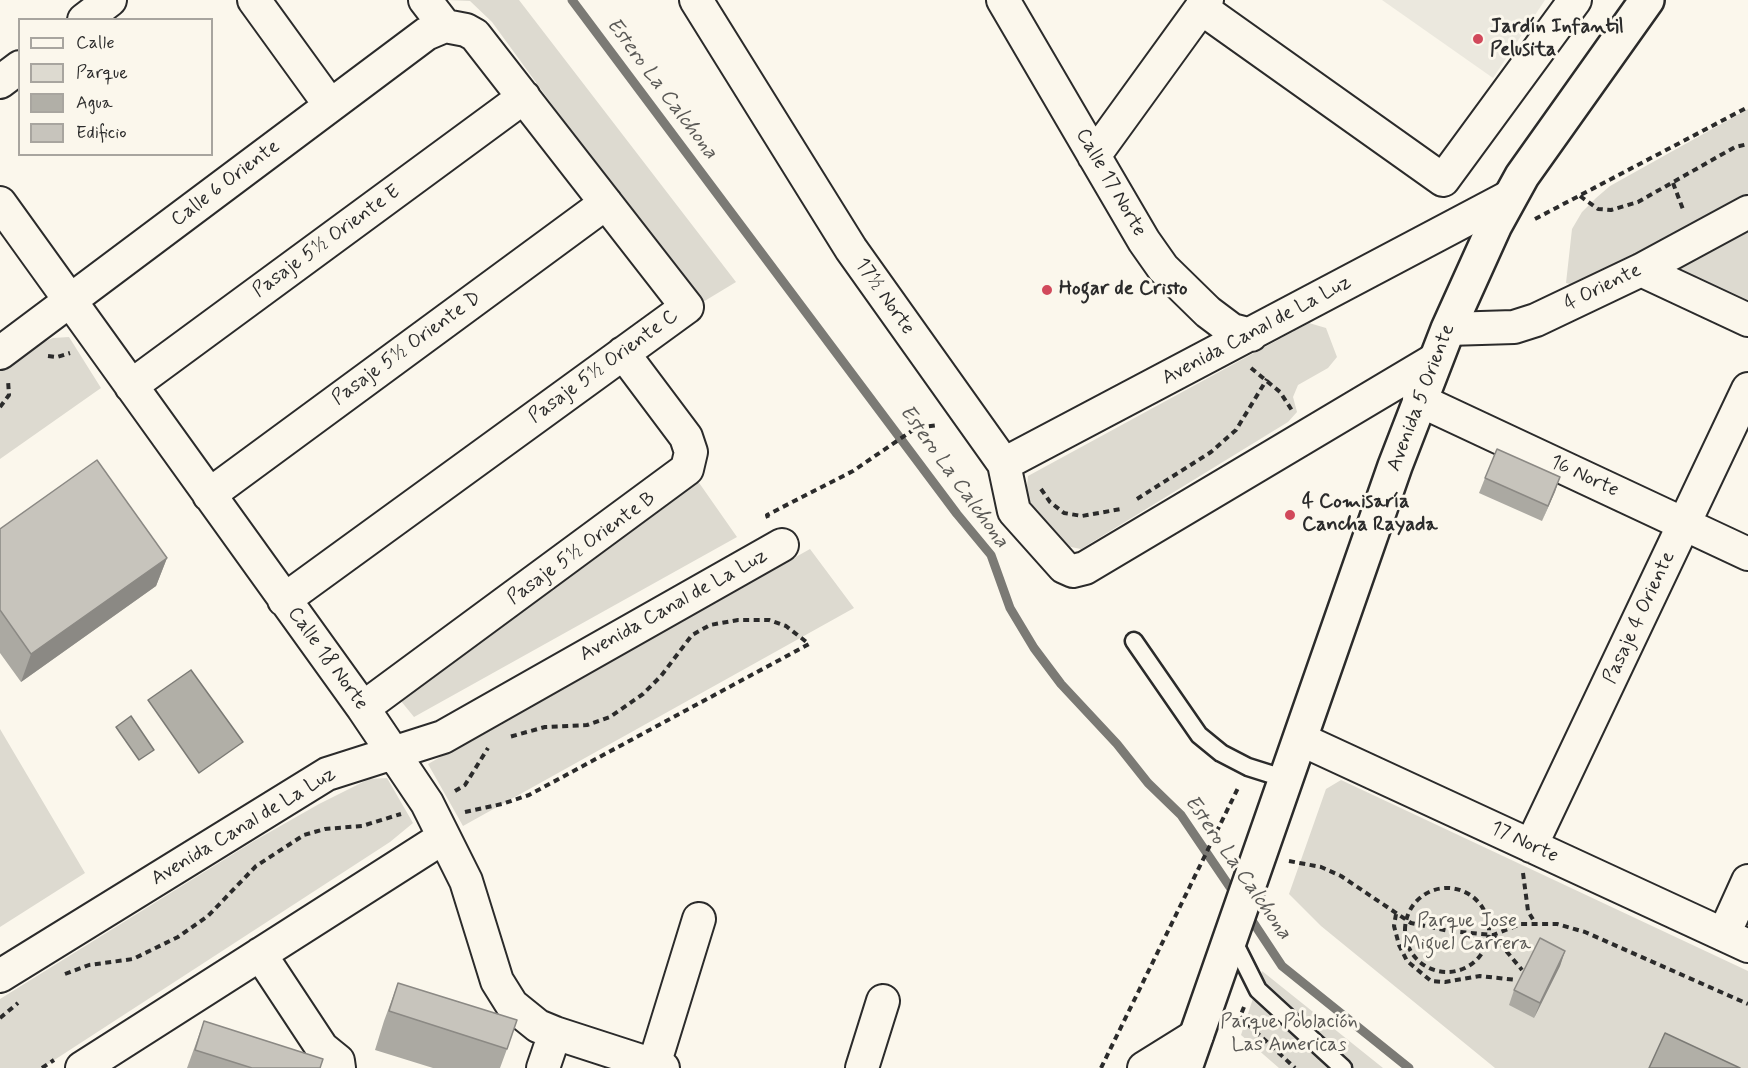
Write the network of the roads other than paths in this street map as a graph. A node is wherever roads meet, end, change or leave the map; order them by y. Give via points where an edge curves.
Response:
1 (110, 0) edge
2 (254, 0) edge
3 (425, 0) edge
4 (696, 0) edge
5 (1003, 0) edge
6 (1575, 0) edge
7 (1647, 0) edge
8 (1204, 4) edge
9 (87, 18) edge
10 (451, 26) junction
11 (18, 68) edge
12 (0, 82) edge
13 (524, 98) junction
14 (330, 105) junction
15 (1094, 156) junction
16 (1509, 197) junction
17 (0, 203) edge
18 (606, 203) junction
19 (1748, 212) edge
20 (1641, 270) junction
21 (70, 300) junction
22 (1748, 320) edge
23 (1449, 329) junction
24 (1251, 336) junction
25 (623, 353) junction
26 (1436, 359) junction
27 (3, 363) edge
28 (131, 386) junction
29 (1748, 389) edge
30 (1419, 400) junction
31 (1011, 460) junction
32 (209, 495) junction
33 (1684, 524) junction
34 (782, 545) road end
35 (1748, 554) edge
36 (284, 600) junction
37 (1134, 641) dead end
38 (363, 708) junction
39 (1300, 739) junction
40 (394, 752) junction
41 (1286, 779) junction
42 (444, 837) junction
43 (1532, 846) junction
44 (1748, 881) edge
45 (699, 919) dead end
46 (1232, 937) junction
47 (1736, 940) edge
48 (260, 954) junction
49 (0, 976) edge
50 (883, 1001) dead end
51 (555, 1033) junction
52 (1197, 1035) junction
53 (658, 1067) edge
54 (82, 1068) edge
55 (339, 1068) edge
56 (543, 1068) edge
57 (862, 1068) edge
58 (1144, 1068) edge
59 (1185, 1068) edge
60 (1343, 1068) edge

1 - 9 street
2 - 14 street
3 - 10 street, Pasaje 5½ Oriente C
4 - 31 street, 17½ Norte via 851,249
5 - 15 street, Calle 17 Norte
6 - 8 street via 1443,180
7 - 16 street, Avenida 5 Oriente via 1535,154
8 - 15 street
10 - 13 street, Pasaje 5½ Oriente C via 475,35
10 - 14 street, Calle 6 Oriente via 426,34
11 - 12 street
13 - 18 street, Pasaje 5½ Oriente C
13 - 28 street, Pasaje 5½ Oriente E
14 - 21 street, Calle 6 Oriente
15 - 24 street, Calle 17 Norte via 1163,268 1208,312 1232,330
16 - 23 street, Avenida 5 Oriente
16 - 24 street, Avenida Canal de La Luz
17 - 21 street, Calle 18 Norte
18 - 25 street, Pasaje 5½ Oriente C via 687,307
18 - 32 street, Pasaje 5½ Oriente D
19 - 20 street, 4 Oriente
20 - 22 street
20 - 23 street, 4 Oriente via 1514,327
21 - 27 street, Calle 6 Oriente
21 - 28 street, Calle 18 Norte
23 - 26 street, Avenida 5 Oriente
24 - 31 street, Avenida Canal de La Luz
25 - 36 street, Pasaje 5½ Oriente C
25 - 38 street, Pasaje 5½ Oriente B via 686,437 691,452 687,469
26 - 30 street, Avenida 5 Oriente
26 - 31 street, 17½ Norte via 1085,568 1073,571 1064,567 1014,511
28 - 32 street, Calle 18 Norte
29 - 33 street, Pasaje 4 Oriente
30 - 33 street, 16 Norte
30 - 39 street, Avenida 5 Oriente
32 - 36 street, Calle 18 Norte
33 - 35 street, 16 Norte
33 - 43 street, Pasaje 4 Oriente
34 - 40 street, Avenida Canal de La Luz via 443,736
36 - 38 street, Calle 18 Norte
37 - 41 lane via 1199,735 1221,753 1248,767
38 - 40 street, Calle 18 Norte
39 - 41 street, Avenida 5 Oriente
39 - 43 street, 17 Norte
40 - 42 street, Calle 18 Norte
40 - 49 street, Avenida Canal de La Luz via 327,774
41 - 46 street, Avenida 5 Oriente
42 - 48 street
42 - 51 street, Calle 18 Norte via 474,902 490,961 504,994 522,1016
43 - 47 street, 17 Norte
44 - 47 street
45 - 53 street
46 - 52 street, Avenida 5 Oriente
46 - 60 lane via 1258,990
48 - 54 street
48 - 55 street via 322,1048 338,1061
50 - 57 street
51 - 53 street, Calle 18 Norte
51 - 56 street
52 - 58 street
52 - 59 street, Avenida 5 Oriente

